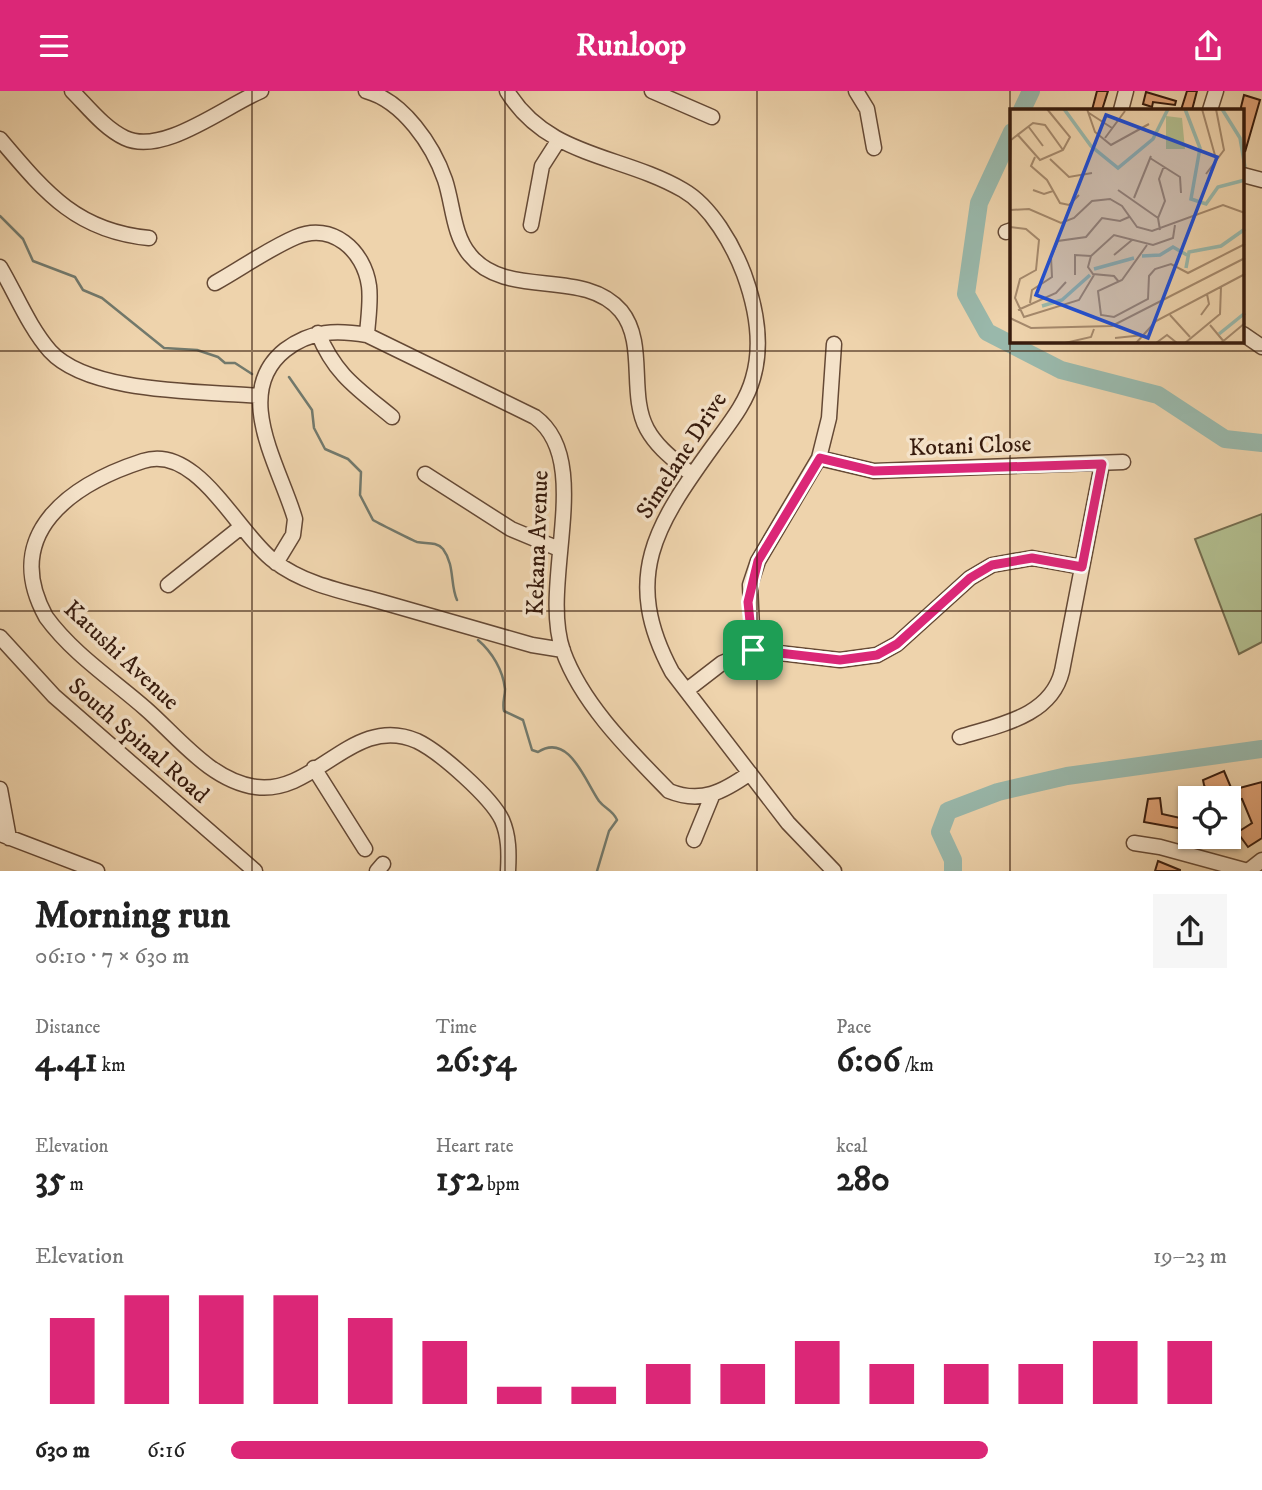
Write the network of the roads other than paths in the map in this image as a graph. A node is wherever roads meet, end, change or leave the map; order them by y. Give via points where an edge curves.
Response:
1 (72, 91) edge
2 (261, 91) edge
3 (366, 91) edge
4 (507, 91) edge
5 (652, 91) edge
6 (856, 91) edge
7 (1126, 91) edge
8 (1216, 91) edge
9 (1121, 109) edge
10 (1210, 109) edge
11 (712, 117) dead end
12 (0, 139) edge
13 (558, 141) junction
14 (874, 148) dead end
15 (1244, 175) edge
16 (1262, 180) edge
17 (531, 225) dead end
18 (149, 238) dead end
19 (0, 267) edge
20 (215, 283) dead end
21 (318, 333) junction
22 (367, 335) junction
23 (1244, 335) edge
24 (834, 344) dead end
25 (1262, 347) edge
26 (258, 396) junction
27 (392, 417) dead end
28 (820, 458) junction
29 (1123, 461) dead end
30 (1102, 464) junction
31 (425, 474) dead end
32 (692, 475) junction
33 (241, 527) junction
34 (559, 549) junction
35 (276, 563) junction
36 (1082, 567) junction
37 (168, 585) dead end
38 (0, 637) edge
39 (563, 649) junction
40 (753, 650) junction
41 (687, 690) junction
42 (960, 737) dead end
43 (314, 768) junction
44 (750, 773) junction
45 (0, 789) edge
46 (712, 796) junction
47 (4, 836) edge
48 (694, 840) dead end
49 (1134, 843) dead end
50 (365, 849) dead end
51 (1262, 860) edge
52 (97, 870) edge
53 (255, 870) edge
54 (508, 870) edge
55 (834, 870) edge
56 (1248, 870) edge

1 - 2 street via 115,132 147,142 167,138
3 - 32 street via 379,94 402,111 435,156 461,242 470,256 495,273 592,291 623,313 632,337 639,405 647,429 662,450
4 - 13 street, Simelane Drive via 537,127
5 - 11 street
6 - 14 street via 867,109
7 - 9 street
8 - 10 street
12 - 18 street via 39,185 80,218 114,234
13 - 17 street via 542,166
13 - 32 street, Simelane Drive via 685,190 728,240 744,273 756,314 758,347 753,378 741,406
15 - 16 street
19 - 26 street via 43,341 69,366 140,385
20 - 22 street via 297,236 333,234 362,261 369,286
21 - 22 street, Kekana Avenue via 336,330
21 - 26 street, Kekana Avenue via 282,353 267,370
21 - 27 street via 341,374
22 - 34 street, Kekana Avenue via 549,427 564,464
23 - 25 street
24 - 28 street via 829,418
26 - 35 street via 261,419 295,519 293,535
28 - 30 street, Kotani Close via 874,471
28 - 40 street via 758,561 748,602
29 - 30 street, Kotani Close
30 - 36 street
31 - 34 street via 511,529
32 - 41 street, Simelane Drive via 652,543 648,578 649,612 659,648
33 - 35 street, Katushi Avenue
33 - 37 street
33 - 43 street, Katushi Avenue via 185,465 151,459 115,470 62,498 45,513 30,535 26,578 48,619 78,652 211,768 257,787 286,783
34 - 39 street, Kekana Avenue via 555,598
35 - 39 street, Katushi Avenue via 315,582 532,645
36 - 40 street via 1032,558 992,565 970,578 897,644 877,655 840,660
36 - 42 street via 1056,688 1033,711
38 - 53 street, South Spinal Road via 54,696
39 - 46 street, Kekana Avenue via 581,687 604,719 669,791
40 - 41 street via 722,663
41 - 44 street, Simelane Drive
43 - 50 street
43 - 54 street, Katushi Avenue via 359,740 405,736 421,743 494,807 508,839
44 - 46 street
44 - 55 street, Simelane Drive via 788,823
45 - 47 street
46 - 48 street
47 - 52 street
49 - 56 street
51 - 56 street

